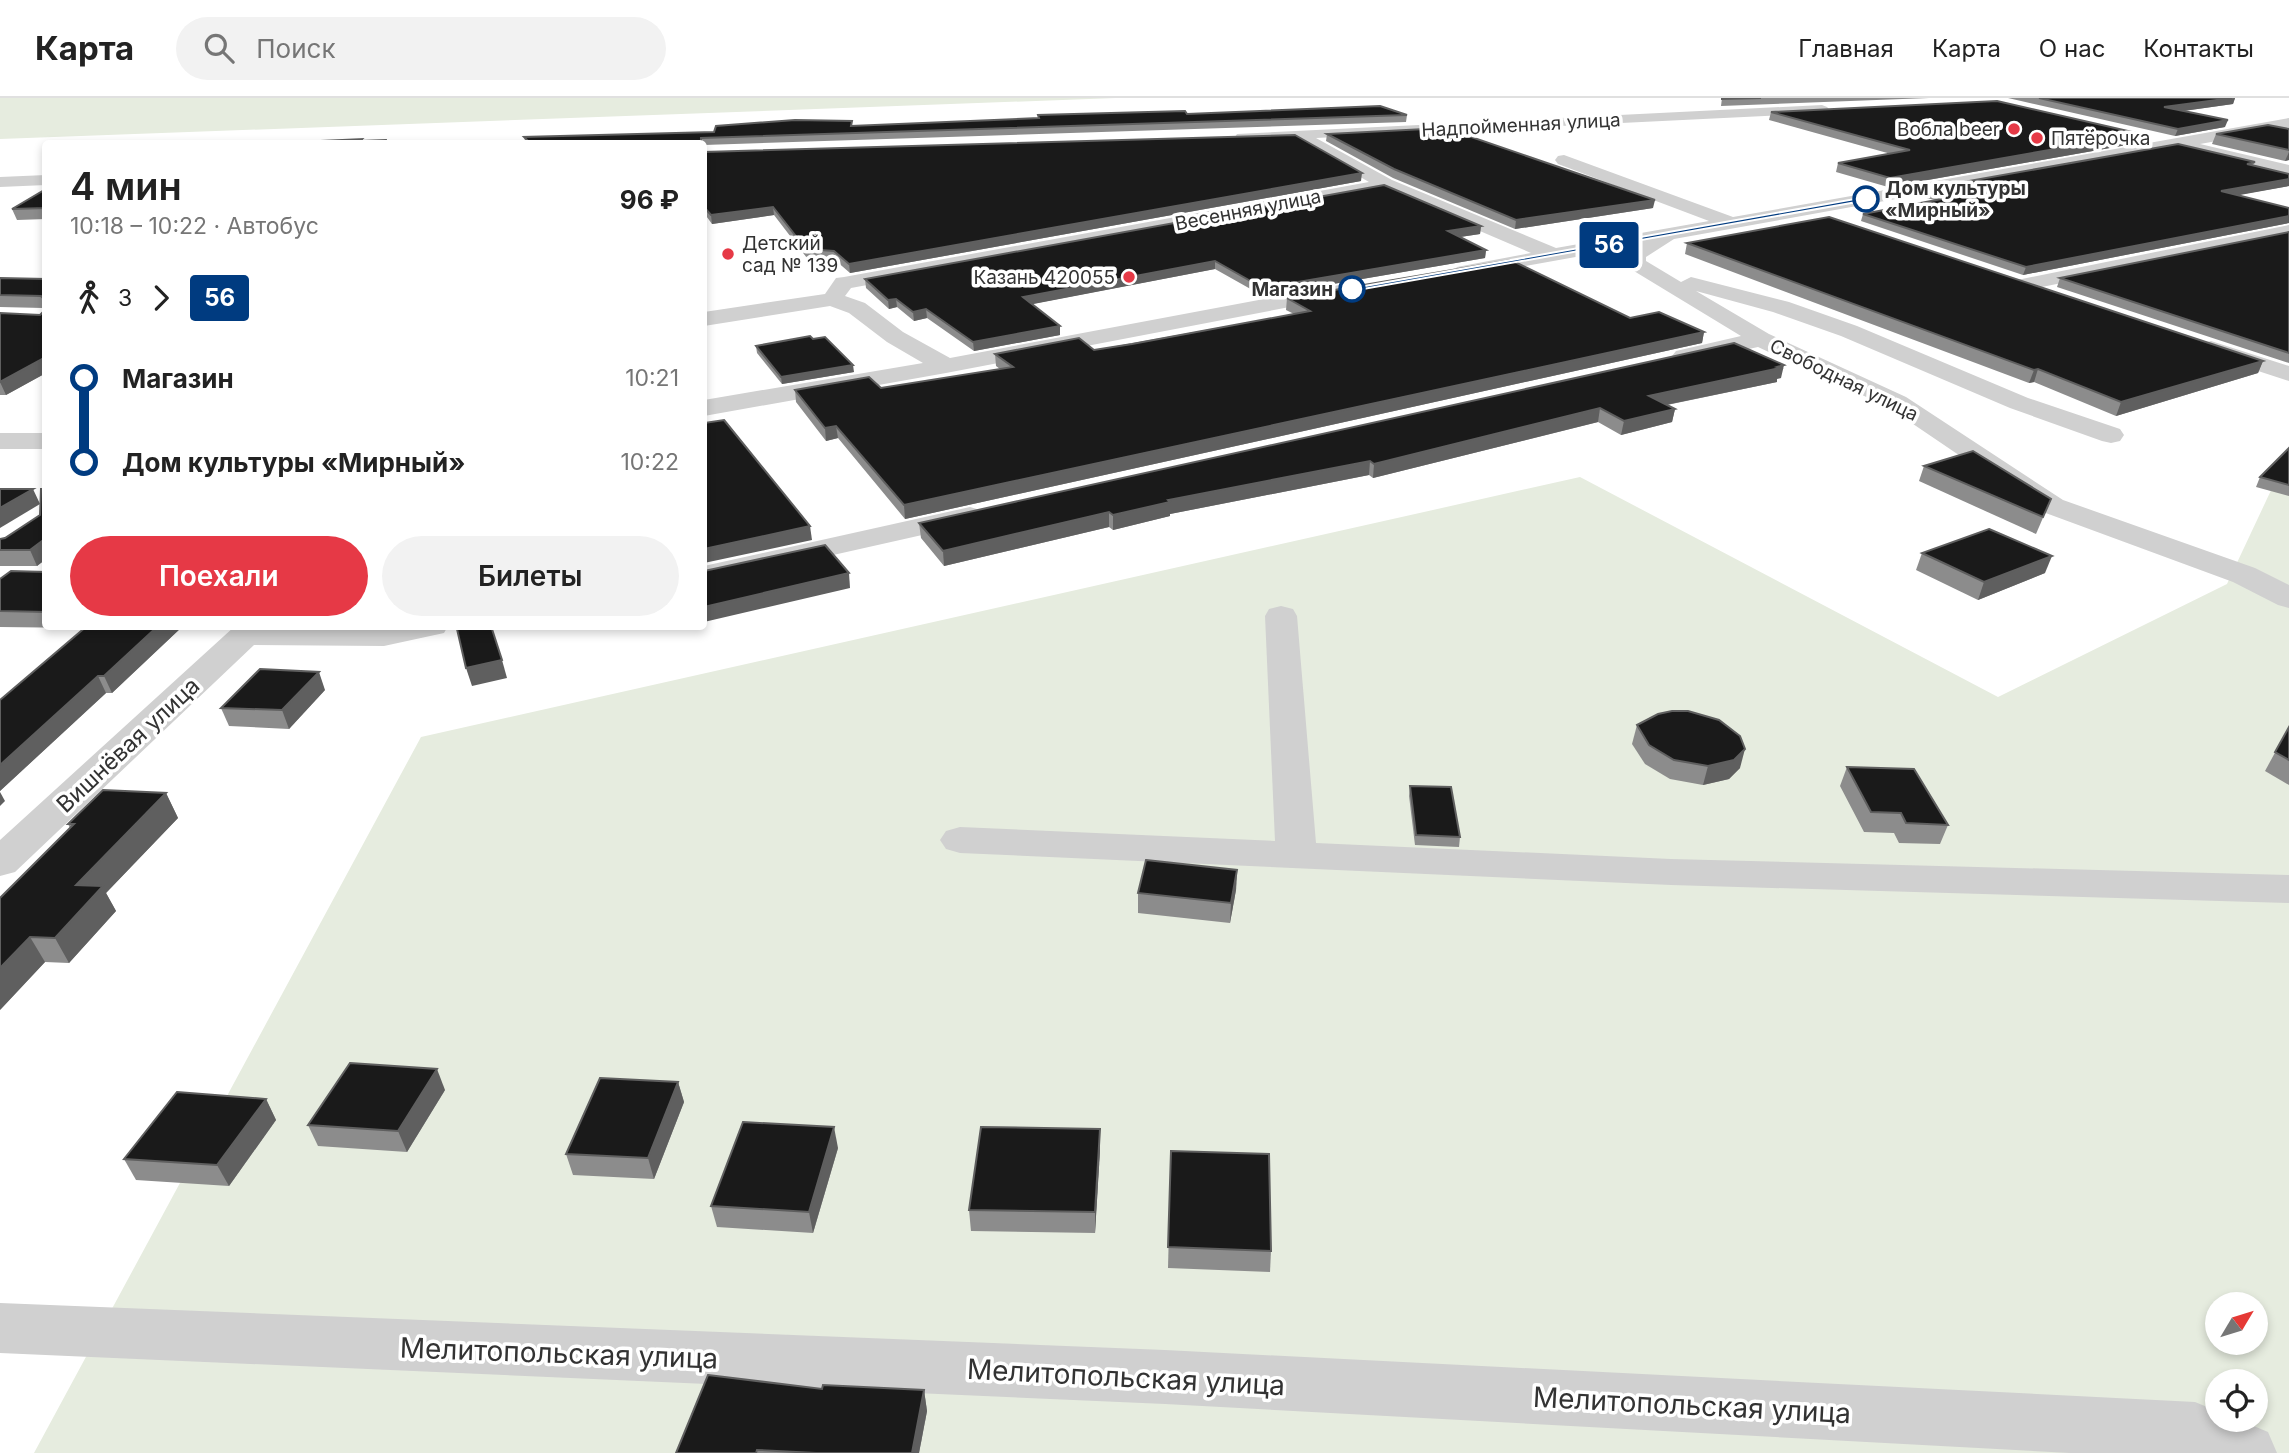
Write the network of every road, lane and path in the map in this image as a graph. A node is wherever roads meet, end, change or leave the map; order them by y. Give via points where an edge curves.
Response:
1 (1834, 110) edge
2 (2289, 123) edge
3 (1298, 135) junction
4 (2139, 136) edge
5 (1228, 137) edge
6 (2173, 142) junction
7 (1564, 160) dead end
8 (2289, 170) edge
9 (42, 180) edge
10 (0, 182) edge
11 (1386, 184) junction
12 (1801, 211) junction
13 (1731, 223) junction
14 (1840, 224) edge
15 (2289, 231) edge
16 (1671, 234) junction
17 (1565, 253) junction
18 (1644, 268) junction
19 (1448, 273) edge
20 (1996, 276) edge
21 (2022, 285) junction
22 (1355, 288) edge
23 (2060, 298) edge
24 (832, 299) junction
25 (707, 319) edge
26 (1761, 339) junction
27 (2187, 340) edge
28 (1653, 363) edge
29 (946, 366) junction
30 (2289, 374) edge
31 (707, 407) edge
32 (2111, 435) dead end
33 (0, 441) edge
34 (42, 441) edge
35 (989, 512) edge
36 (707, 574) edge
37 (2289, 598) edge
38 (1281, 616) dead end
39 (413, 630) edge
40 (251, 631) edge
41 (960, 840) dead end
42 (1296, 854) junction
43 (0, 863) edge
44 (2289, 889) edge
45 (0, 1328) edge
46 (2246, 1453) edge

1 - 3 street, Надпойменная улица
2 - 6 street
3 - 5 street, Надпойменная улица
3 - 11 street
4 - 6 street
6 - 8 street
6 - 12 street
7 - 13 street
9 - 10 street
11 - 17 street
11 - 24 street, Весенняя улица via 844,283
12 - 13 street
12 - 14 street
13 - 16 street
15 - 21 street
16 - 17 street
16 - 18 street via 1636,255
17 - 18 street
17 - 19 street
18 - 26 street, Свободная улица
18 - 32 street via 1849,331 2019,403
20 - 21 street
21 - 23 street
22 - 29 street
24 - 25 street, Весенняя улица
24 - 29 street via 857,307 895,337
26 - 28 street
26 - 37 street, Свободная улица via 1897,402 2053,506 2244,575
27 - 30 street
29 - 31 street
33 - 34 street
35 - 36 street
38 - 42 street
39 - 40 street via 384,636
40 - 43 street, Вишнёвая улица
41 - 42 street
42 - 44 street via 1671,872
45 - 46 street, Мелитопольская улица via 1151,1377 2194,1431

